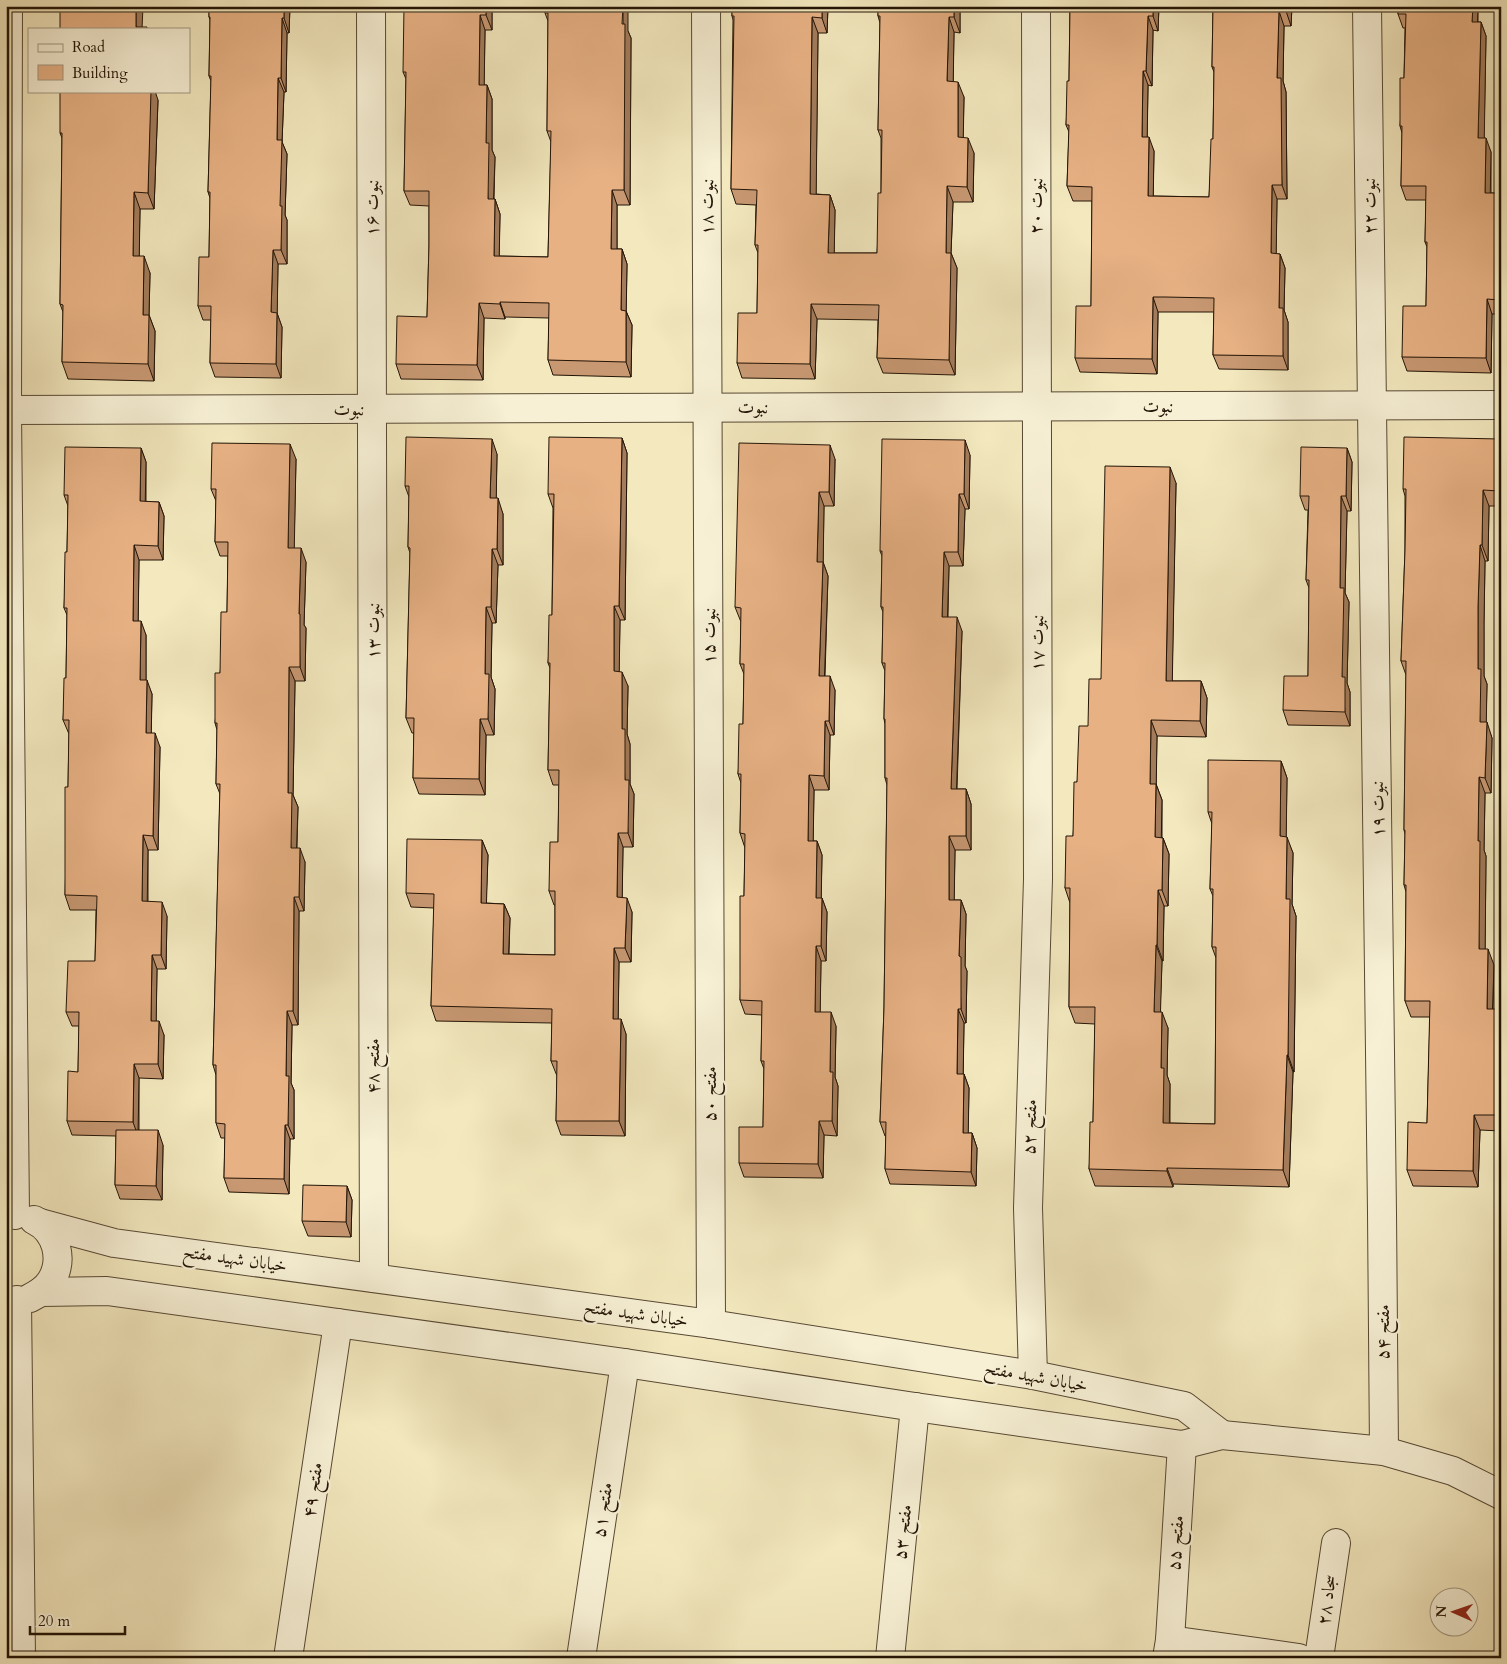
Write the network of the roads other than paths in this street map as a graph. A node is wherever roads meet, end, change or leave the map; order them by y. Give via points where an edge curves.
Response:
1 (8, 6) edge
2 (372, 6) edge
3 (706, 6) edge
4 (1036, 6) edge
5 (1367, 6) edge
6 (1501, 405) edge
7 (1037, 406) junction
8 (1373, 406) junction
9 (708, 408) junction
10 (372, 409) junction
11 (7, 410) edge
12 (373, 854) joint
13 (710, 865) joint
14 (1038, 879) joint
15 (1382, 1213) joint
16 (21, 1218) edge
17 (374, 1278) junction
18 (21, 1297) edge
19 (338, 1323) junction
20 (711, 1324) junction
21 (624, 1362) junction
22 (1033, 1376) junction
23 (915, 1407) junction
24 (1222, 1435) junction
25 (1182, 1445) junction
26 (1384, 1451) junction
27 (1501, 1496) edge
28 (1336, 1543) dead end
29 (1168, 1649) edge
30 (890, 1657) edge
31 (21, 1658) edge
32 (288, 1658) edge
33 (581, 1658) edge
34 (1299, 1658) edge
35 (1319, 1658) edge

1 - 11 street
2 - 10 street, نبوت ۱۶
3 - 9 street, نبوت ۱۸
4 - 7 street, نبوت ۲۰
5 - 8 street, نبوت ۲۲
6 - 8 street, نبوت
7 - 8 street, نبوت
7 - 9 street, نبوت
7 - 14 street, نبوت ۱۷
8 - 15 street, نبوت ۱۹
9 - 10 street, نبوت
9 - 13 street, نبوت ۱۵
10 - 11 street, نبوت
10 - 12 street, نبوت ۱۳
11 - 16 street
12 - 17 street, مفتح ۴۸
13 - 20 street, مفتح ۵۰
14 - 22 street, مفتح ۵۲ via 1028,1208
15 - 26 street, مفتح ۵۴
16 - 17 street, خیابان شهید مفتح via 114,1243
16 - 18 street via 50,1232 58,1257 50,1282
17 - 20 street, خیابان شهید مفتح
18 - 19 street via 107,1291
18 - 31 street
19 - 21 street
19 - 32 street, مفتح ۴۹
20 - 22 street, خیابان شهید مفتح
21 - 23 street
21 - 33 street, مفتح ۵۱
22 - 24 street, خیابان شهید مفتح via 1184,1406
23 - 25 street
23 - 30 street, مفتح ۵۳
24 - 25 street
24 - 26 street
25 - 29 street, مفتح ۵۵
26 - 27 street via 1453,1471
28 - 35 street, سجاد ۲۸
29 - 34 street

